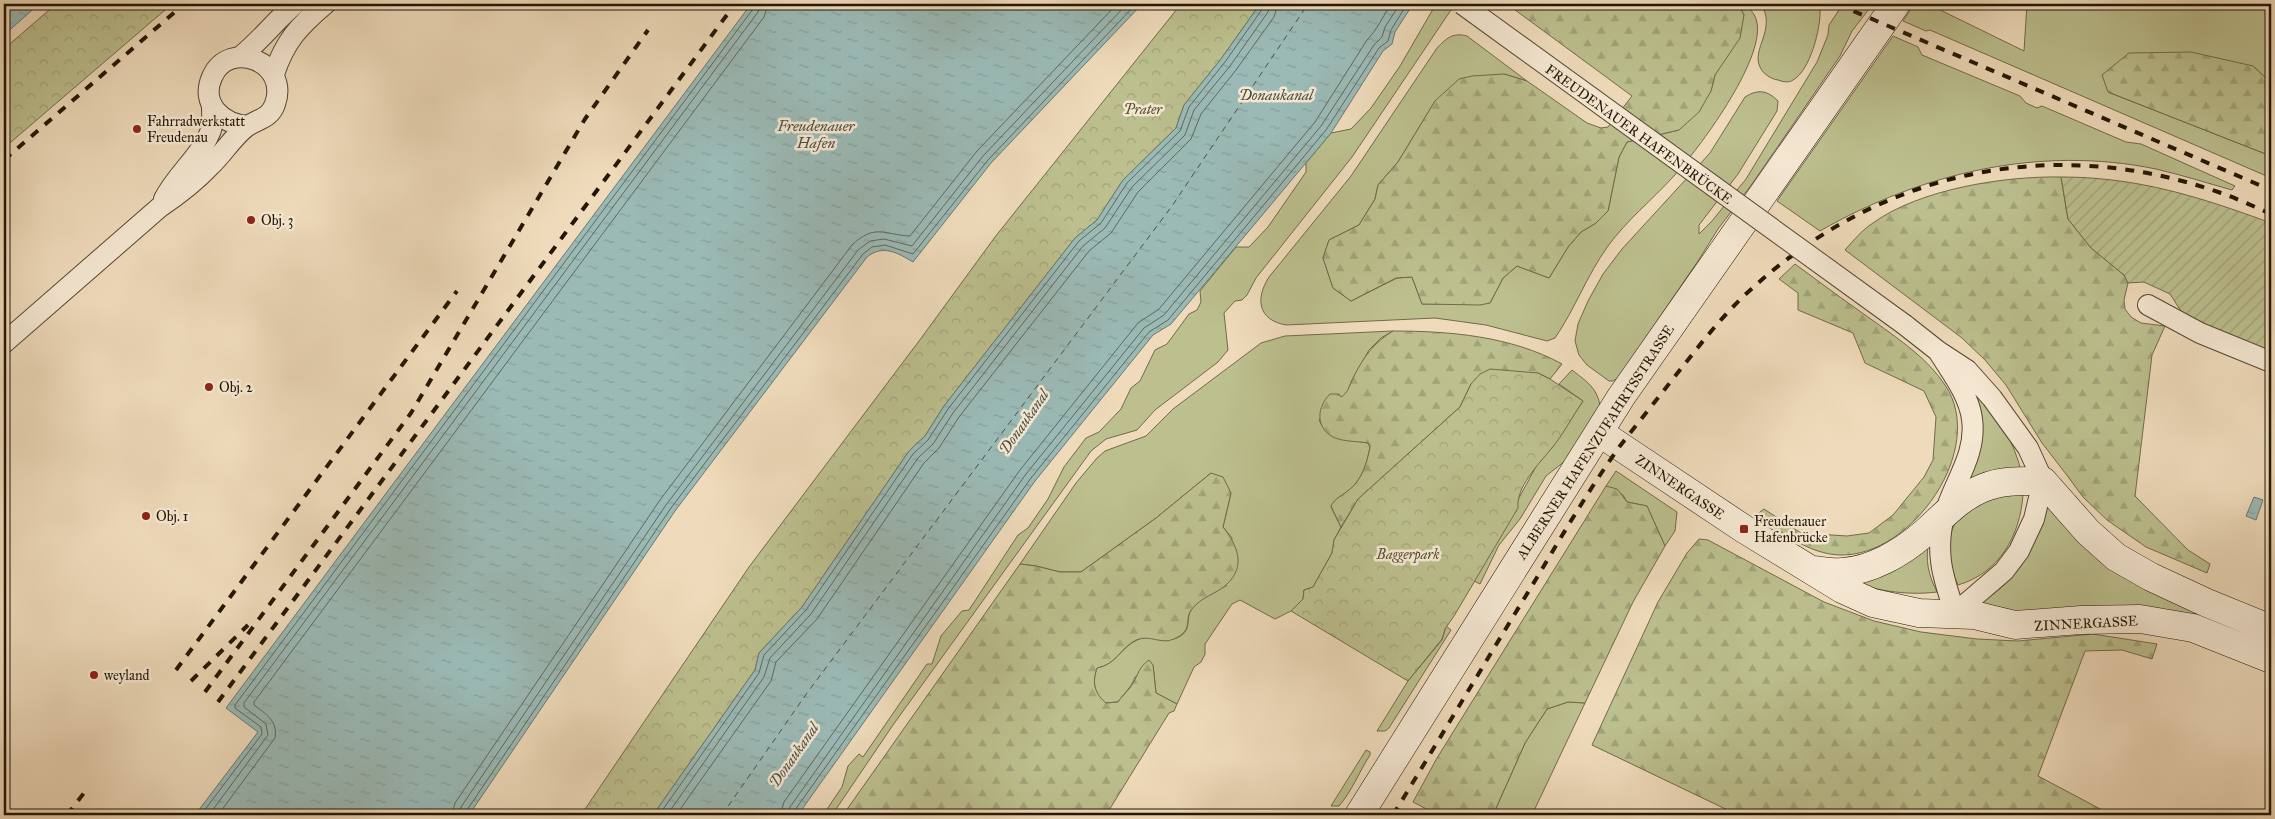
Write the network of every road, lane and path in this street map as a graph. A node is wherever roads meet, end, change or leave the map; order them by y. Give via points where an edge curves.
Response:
1 (295, 4) edge
2 (325, 4) edge
3 (1462, 4) edge
4 (1896, 4) edge
5 (240, 57) junction
6 (274, 74) junction
7 (212, 106) junction
8 (248, 126) junction
9 (160, 207) junction
10 (2148, 305) dead end
11 (4, 343) edge
12 (1938, 351) junction
13 (2271, 362) edge
14 (1600, 433) junction
15 (2043, 481) junction
16 (1945, 513) junction
17 (1813, 570) junction
18 (1955, 613) junction
19 (2271, 629) edge
20 (2271, 659) edge
21 (1359, 815) edge

1 - 5 street
2 - 6 street via 298,26 279,57
3 - 12 street, FREUDENAUER HAFENBRÜCKE, bridge
4 - 14 main road, ALBERNER HAFENZUFAHRTSSTRASSE via 1621,397
5 - 6 street via 263,62
5 - 7 street via 220,66 212,76 209,88
6 - 8 street via 278,94 275,106 263,120
7 - 8 street via 223,119
7 - 9 street via 211,128 197,156 172,184
8 - 9 street via 185,189
9 - 11 street
10 - 13 street via 2200,333
12 - 15 street via 1967,370 1992,398 2028,448
12 - 16 street, ZINNERGASSE via 1969,405 1973,420 1972,442
14 - 17 main road, ZINNERGASSE via 1707,506
14 - 21 main road, ALBERNER HAFENZUFAHRTSSTRASSE
15 - 16 main road, ZINNERGASSE via 1998,483 1980,489
15 - 18 street via 2034,519 2019,551 2004,571
15 - 19 main road via 2116,558 2198,600
16 - 17 main road, ZINNERGASSE via 1897,554 1872,566 1844,572
16 - 18 street, ZINNERGASSE via 1939,551 1942,575
17 - 18 main road, ZINNERGASSE via 1842,590 1873,603 1919,613
18 - 20 main road, ZINNERGASSE via 2014,625 2140,619 2193,628

